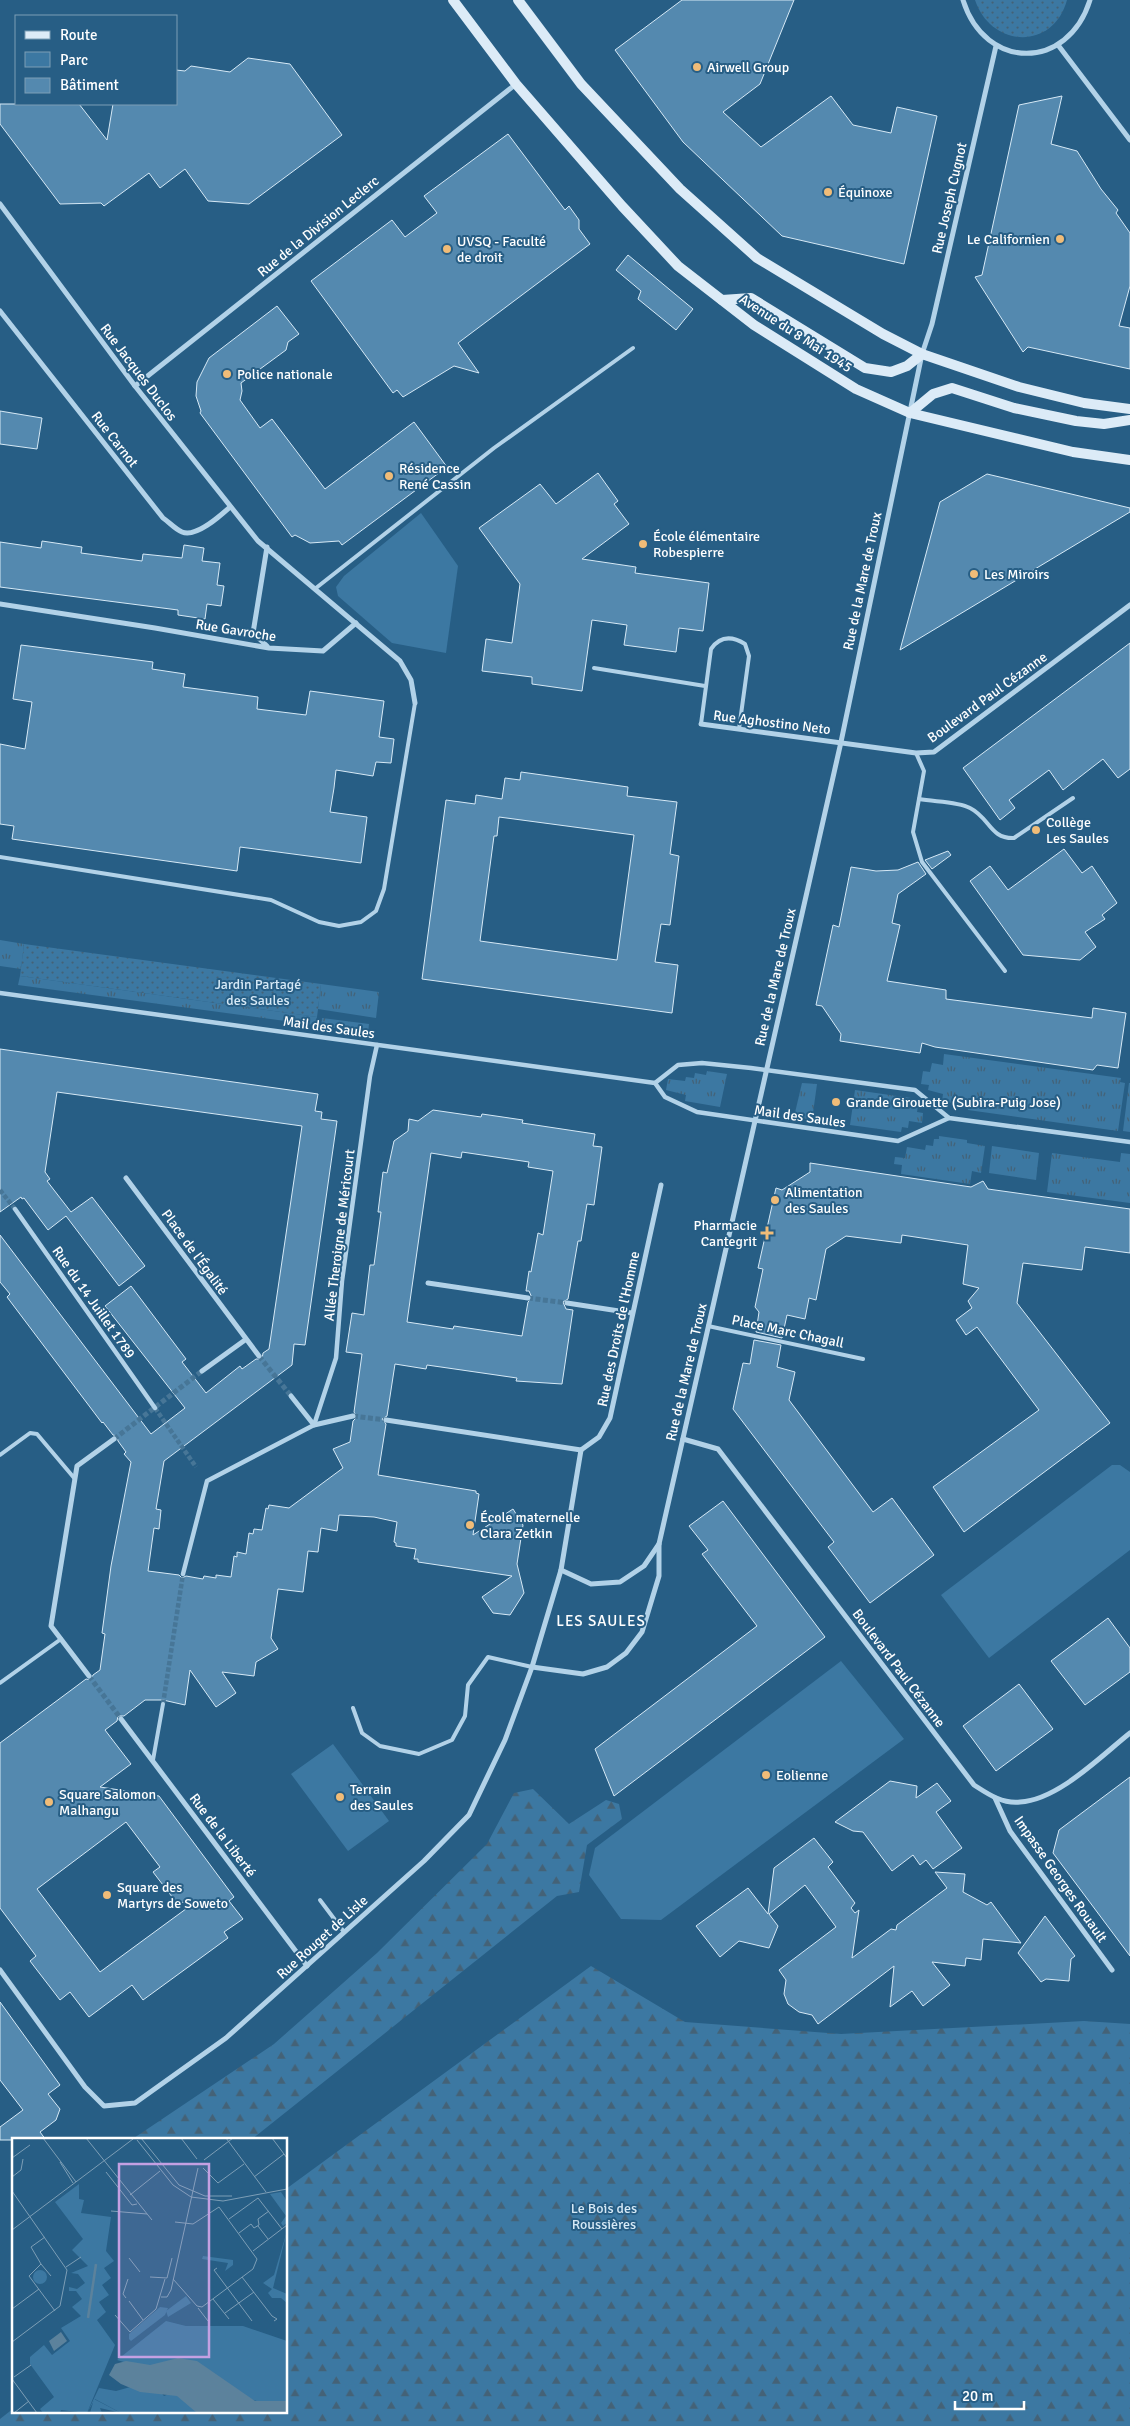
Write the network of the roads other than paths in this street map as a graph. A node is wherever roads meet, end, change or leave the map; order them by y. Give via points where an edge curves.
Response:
1 (453, 0) edge
2 (518, 0) edge
3 (963, 0) edge
4 (1090, 0) edge
5 (1058, 45) junction
6 (996, 46) junction
7 (516, 84) junction
8 (1130, 140) edge
9 (0, 204) edge
10 (722, 300) junction
11 (0, 311) edge
12 (633, 348) dead end
13 (922, 354) junction
14 (135, 386) junction
15 (1130, 409) edge
16 (910, 413) junction
17 (1130, 420) edge
18 (1130, 460) edge
19 (230, 507) junction
20 (266, 547) junction
21 (316, 588) junction
22 (0, 604) edge
23 (1130, 605) edge
24 (356, 623) junction
25 (269, 648) junction
26 (594, 668) dead end
27 (705, 686) junction
28 (416, 703) joint
29 (701, 724) joint
30 (739, 728) junction
31 (841, 742) junction
32 (916, 753) junction
33 (1073, 798) dead end
34 (919, 799) junction
35 (0, 857) edge
36 (1005, 971) dead end
37 (0, 993) edge
38 (377, 1044) junction
39 (766, 1070) junction
40 (655, 1082) junction
41 (949, 1118) junction
42 (754, 1120) junction
43 (1130, 1142) edge
44 (126, 1178) dead end
45 (661, 1185) dead end
46 (15, 1209) tunnel mouth
47 (428, 1282) dead end
48 (528, 1298) tunnel mouth
49 (567, 1303) tunnel mouth
50 (632, 1312) junction
51 (708, 1326) junction
52 (246, 1340) junction
53 (259, 1356) tunnel mouth
54 (862, 1359) dead end
55 (202, 1371) tunnel mouth
56 (291, 1396) tunnel mouth
57 (155, 1408) tunnel mouth
58 (353, 1416) tunnel mouth
59 (386, 1420) tunnel mouth
60 (314, 1425) junction
61 (114, 1439) tunnel mouth
62 (683, 1439) junction
63 (581, 1450) junction
64 (0, 1455) edge
65 (75, 1479) junction
66 (659, 1544) junction
67 (561, 1570) junction
68 (182, 1574) tunnel mouth
69 (61, 1639) junction
70 (532, 1667) junction
71 (89, 1676) tunnel mouth
72 (0, 1683) edge
73 (163, 1704) tunnel mouth
74 (352, 1708) dead end
75 (121, 1719) tunnel mouth
76 (1130, 1734) edge
77 (153, 1760) junction
78 (996, 1798) junction
79 (320, 1900) dead end
80 (344, 1932) junction
81 (307, 1966) junction
82 (0, 1970) edge
83 (1112, 1970) dead end

1 - 7 main road, Avenue du 8 Mai 1945
2 - 13 main road via 581,84 680,189 758,258
3 - 6 street via 968,17 980,34
4 - 5 street via 1080,25
5 - 6 street via 1028,53
5 - 8 street
6 - 13 street, Rue Joseph Cugnot via 932,324
7 - 10 main road, Avenue du 8 Mai 1945 via 678,266
7 - 14 street, Rue de la Division Leclerc
9 - 14 street, Rue Jacques Duclos
10 - 13 main road via 751,298 865,368 891,372 907,366
10 - 16 main road, Avenue du 8 Mai 1945 via 754,325 856,389
11 - 19 street, Rue Carnot via 162,518 190,534 209,525
12 - 21 lane via 494,448
13 - 15 main road via 1019,387 1084,403
13 - 16 street, Rue Joseph Cugnot
14 - 19 street, Rue Jacques Duclos
16 - 17 main road via 933,394 952,388 1014,408 1076,421 1104,424
16 - 18 main road, Avenue du 8 Mai 1945 via 1073,452
16 - 31 street, Rue de la Mare de Troux
19 - 20 street, Rue Jacques Duclos
20 - 21 street, Rue Jacques Duclos
20 - 25 street via 253,633
21 - 24 street, Rue Jacques Duclos
22 - 25 street, Rue Gavroche
23 - 32 street, Boulevard Paul Cézanne via 934,752
24 - 25 street, Rue Gavroche via 323,651
24 - 28 street via 400,661 411,680
26 - 27 lane
27 - 29 lane
27 - 30 lane via 711,650 716,642 730,638 745,644 749,656
28 - 35 lane via 384,889 376,911 361,922 339,926 319,922 271,900
29 - 30 street, Rue Aghostino Neto
30 - 31 street, Rue Aghostino Neto
31 - 32 street, Boulevard Paul Cézanne
31 - 39 street, Rue de la Mare de Troux
32 - 34 lane via 924,771
33 - 34 lane via 1014,838 1005,839 997,836 981,815 969,807
34 - 36 lane via 913,832 922,862
37 - 38 street, Mail des Saules
38 - 40 street, Mail des Saules
38 - 60 street, Allée Theroigne de Méricourt via 342,1281 336,1358
39 - 40 street via 702,1063 678,1065
39 - 41 street via 915,1090
39 - 42 street, Rue de la Mare de Troux
40 - 42 street, Mail des Saules via 665,1097 684,1108
41 - 42 street, Mail des Saules via 898,1141
41 - 43 street
42 - 51 street, Rue de la Mare de Troux
44 - 52 street, Place de l'Égalité
45 - 50 street, Rue des Droits de l'Homme
46 - 57 street, Rue du 14 Juillet 1789
47 - 48 street
49 - 50 street
50 - 63 street, Rue des Droits de l'Homme via 610,1418 599,1437
51 - 54 lane, Place Marc Chagall
51 - 62 street, Rue de la Mare de Troux
52 - 53 street
52 - 55 street
56 - 60 street
58 - 60 street
59 - 63 street
60 - 68 street via 207,1481
61 - 65 street via 77,1466
62 - 66 street, Rue de la Mare de Troux
62 - 78 street, Boulevard Paul Cézanne via 718,1449 958,1766 974,1785
63 - 67 street, Rue Rouget de Lisle
64 - 65 lane via 30,1433 37,1434
65 - 69 street via 51,1626
66 - 67 street, Rue de la Mare de Troux via 644,1566 620,1582 591,1584
66 - 70 street, Rue de la Mare de Troux via 659,1576 642,1632 626,1653 607,1667 583,1674
67 - 70 street, Rue Rouget de Lisle
69 - 71 street
69 - 72 lane
70 - 74 lane via 488,1657 468,1685 465,1716 452,1740 418,1754 380,1746 362,1733
70 - 80 street, Rue Rouget de Lisle via 505,1740 469,1815 424,1861
73 - 77 lane
75 - 77 street, Rue de la Liberté
76 - 78 street, Boulevard Paul Cézanne via 1059,1788 1039,1798 1020,1802
77 - 81 street, Rue de la Liberté
78 - 83 street, Impasse Georges Rouault via 1010,1831
79 - 80 lane
80 - 81 street, Rue Rouget de Lisle
81 - 82 street, Rue Rouget de Lisle via 226,2038 135,2103 104,2106 85,2087

